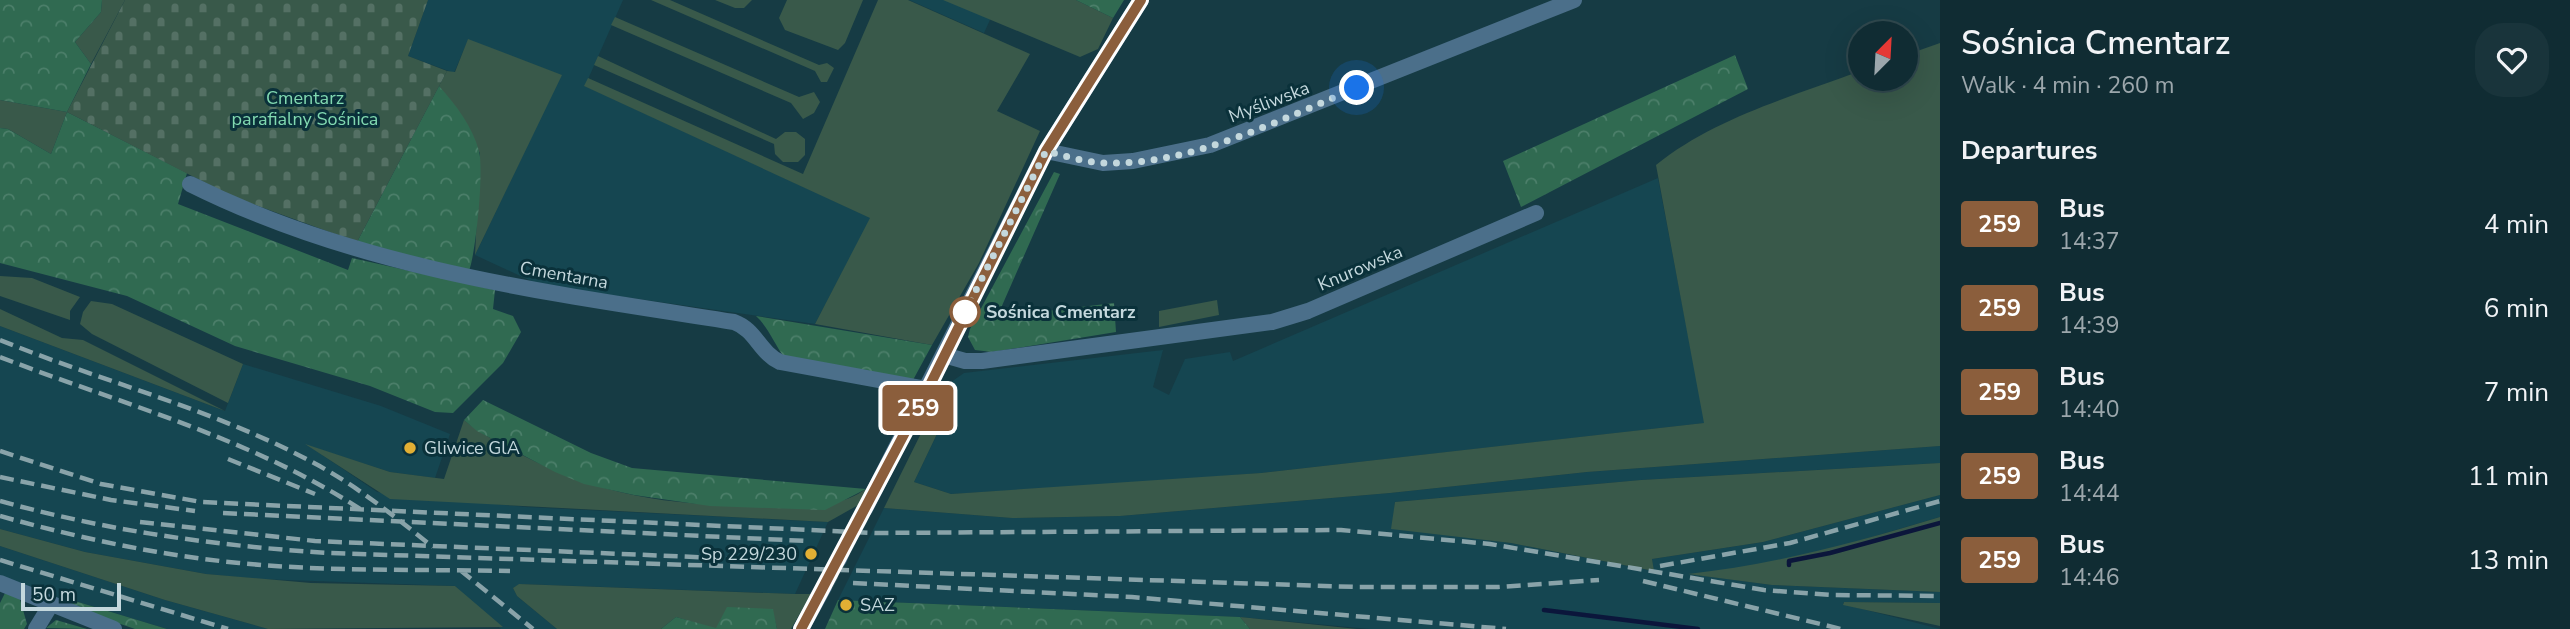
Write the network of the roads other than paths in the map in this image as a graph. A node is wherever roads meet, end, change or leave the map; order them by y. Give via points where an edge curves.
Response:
1 (1141, 0) edge
2 (1574, 0) edge
3 (1046, 151) junction
4 (190, 184) dead end
5 (1536, 213) dead end
6 (944, 355) junction
7 (928, 389) junction
8 (865, 509) tunnel mouth
9 (0, 583) edge
10 (824, 587) tunnel mouth
11 (50, 606) junction
12 (36, 629) edge
13 (114, 629) edge
14 (801, 629) edge

1 - 3 street
2 - 3 street, Myśliwska via 1210,145 1133,162 1103,163
3 - 6 street
4 - 7 street, Cmentarna via 297,231 377,257 485,281 734,323 750,330 765,352 780,362
5 - 6 street, Knurowska via 1272,322 982,361
6 - 7 street
7 - 8 street
9 - 11 street
10 - 14 street
11 - 12 street
11 - 13 street

